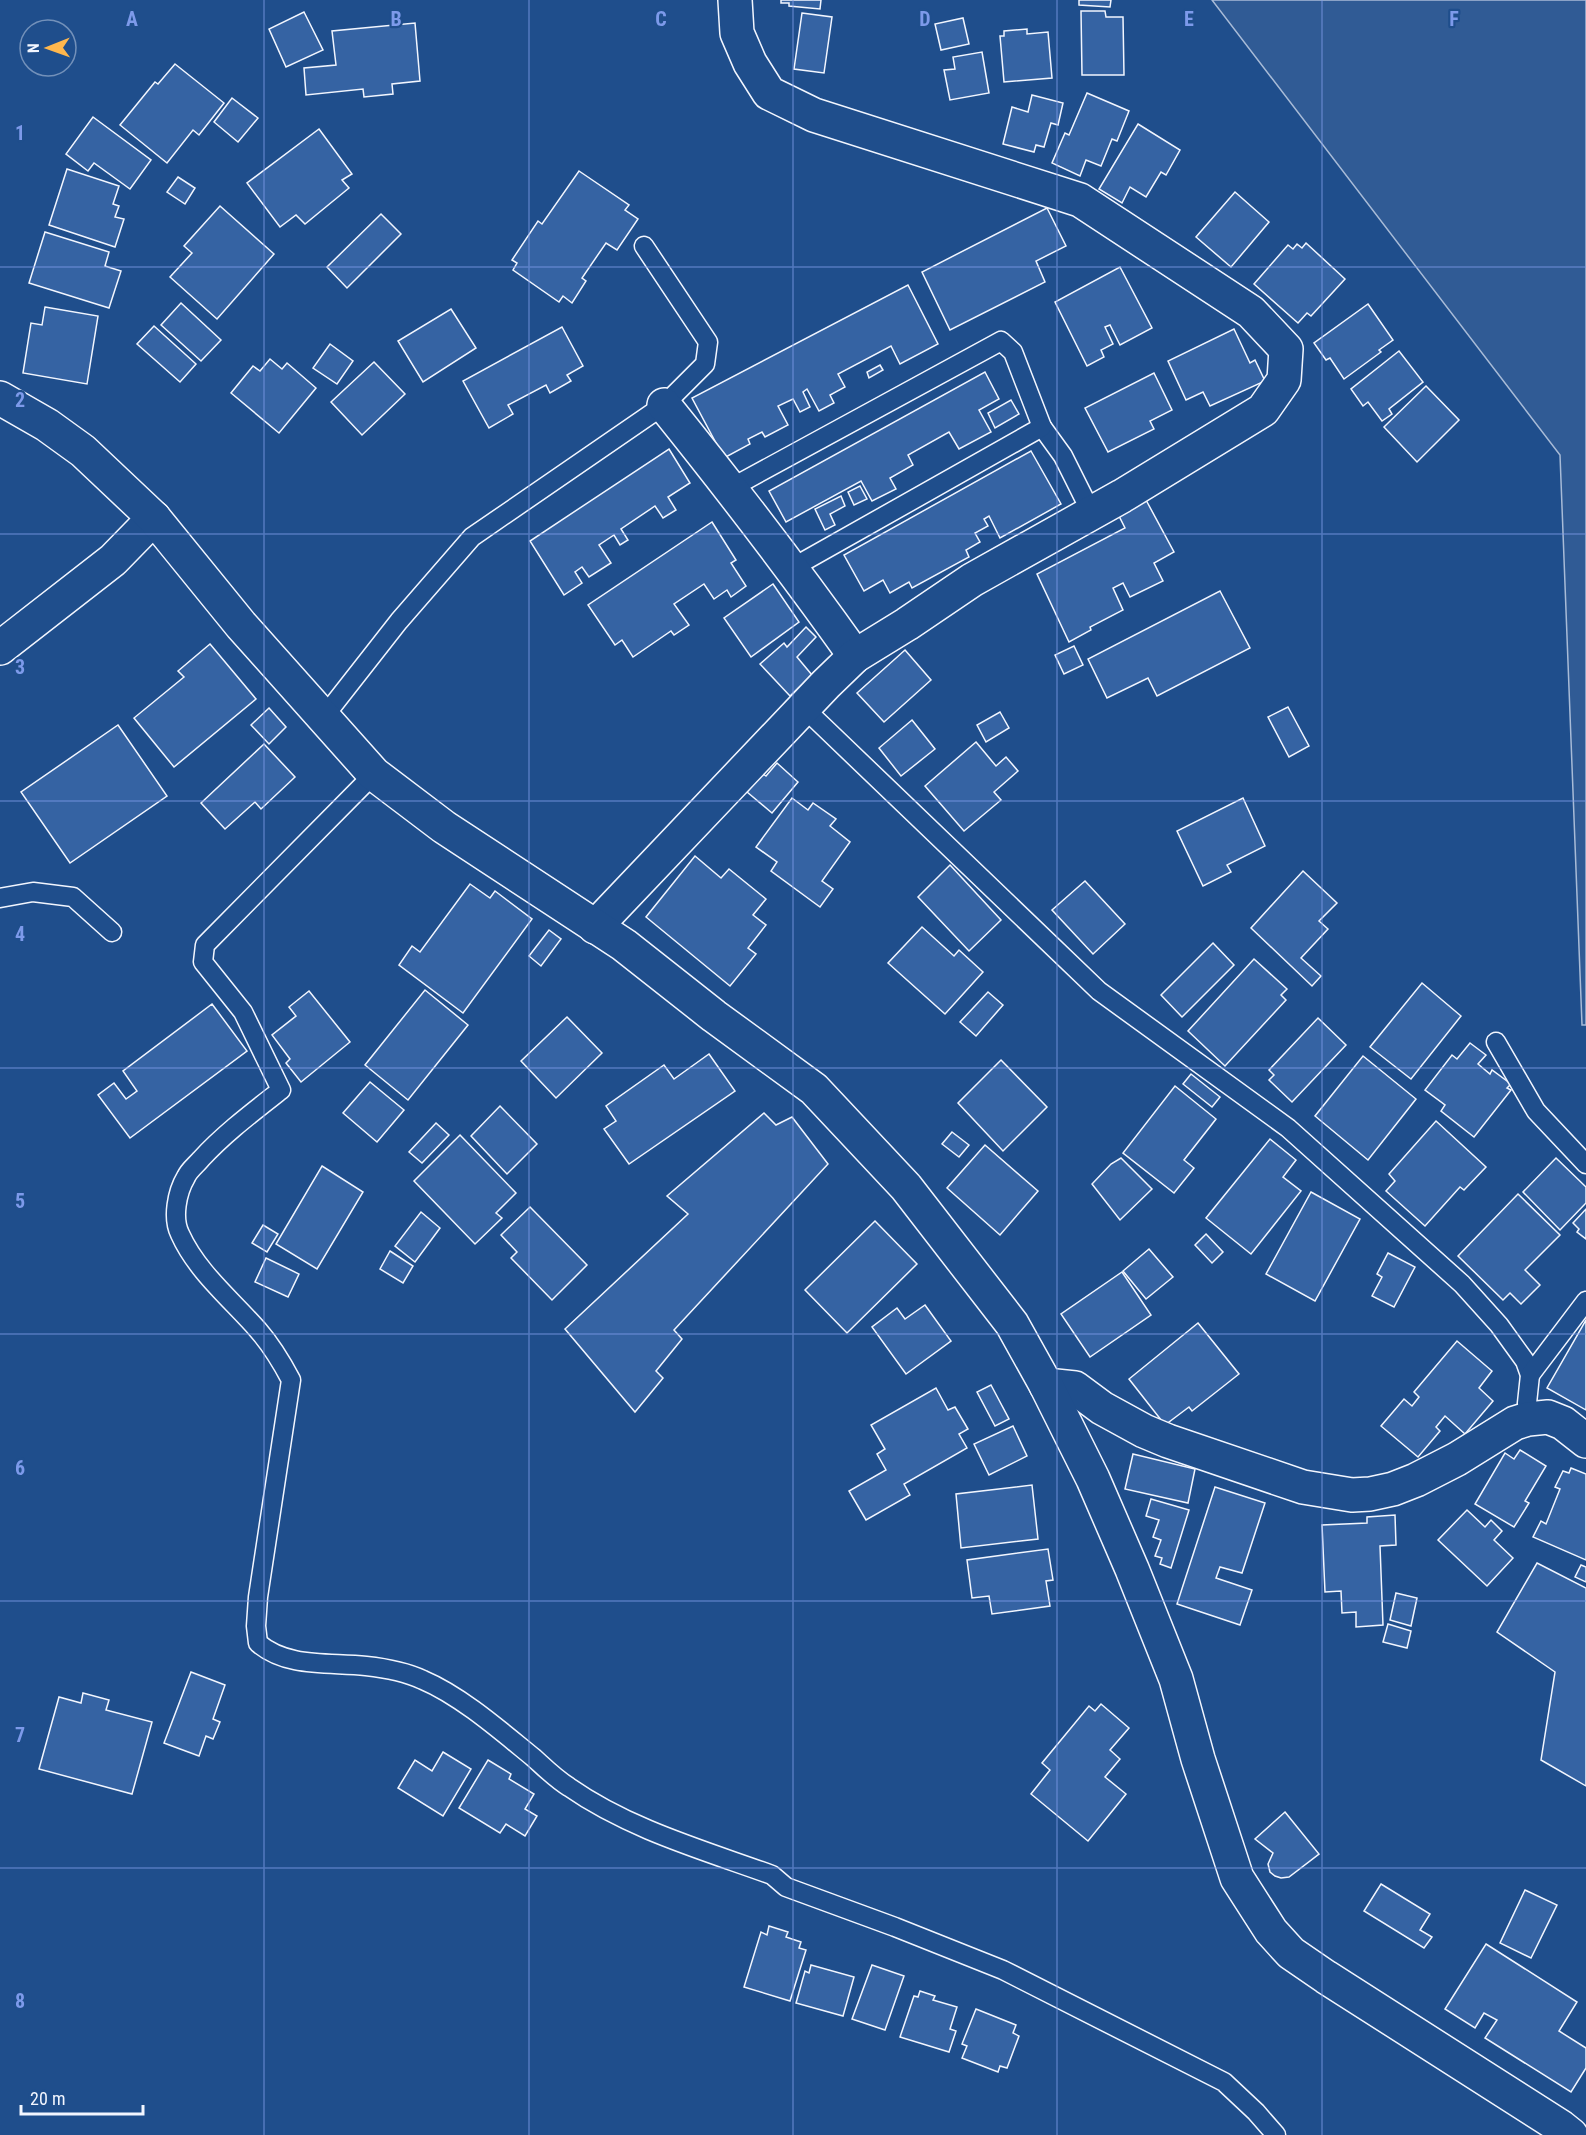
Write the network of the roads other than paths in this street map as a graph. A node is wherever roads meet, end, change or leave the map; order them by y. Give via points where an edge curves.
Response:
1 (735, 0) edge
2 (644, 246) dead end
3 (0, 398) edge
4 (664, 405) junction
5 (1042, 427) junction
6 (732, 488) junction
7 (1091, 512) junction
8 (154, 518) junction
9 (792, 568) junction
10 (0, 648) edge
11 (855, 656) junction
12 (804, 708) junction
13 (323, 718) junction
14 (374, 774) junction
15 (0, 898) edge
16 (595, 927) junction
17 (112, 932) dead end
18 (1496, 1042) dead end
19 (1586, 1164) edge
20 (1586, 1301) edge
21 (1530, 1375) junction
22 (1046, 1385) junction
23 (1528, 1419) junction
24 (1586, 1441) edge
25 (1276, 2135) edge
26 (1571, 2135) edge

1 - 7 street via 737,33 768,93 814,115 1080,201 1251,312 1286,349 1284,380 1263,410
2 - 4 lane via 708,342 705,364
3 - 8 street via 83,451
4 - 6 street
4 - 13 lane via 472,537
5 - 6 lane via 1013,352 1001,341
5 - 7 lane via 1063,456
5 - 9 lane
6 - 9 street
7 - 11 street via 972,580
8 - 10 street via 113,560
8 - 13 street
9 - 11 street
11 - 12 street
12 - 16 street
12 - 21 lane via 1099,991 1288,1128 1462,1284 1499,1325 1525,1361
13 - 14 street
14 - 16 street via 444,827
14 - 25 lane via 205,945 203,962 243,1012 281,1090 217,1142 186,1175 178,1194 177,1210 178,1232 188,1248 212,1281 260,1332 291,1380 258,1597 258,1643 289,1660 368,1666 422,1679 507,1736 568,1787 634,1824 772,1875 786,1887 1003,1970 1224,2082
15 - 17 lane via 33,892 73,897
16 - 22 street via 814,1089 906,1187 1012,1324
18 - 19 lane via 1536,1112
20 - 21 lane
21 - 23 lane
22 - 23 street via 1075,1388 1101,1407 1168,1441 1303,1487 1352,1495 1393,1489 1416,1480
22 - 26 street via 1093,1479 1176,1679 1237,1878 1271,1931 1291,1953 1326,1977
23 - 24 street via 1548,1417

